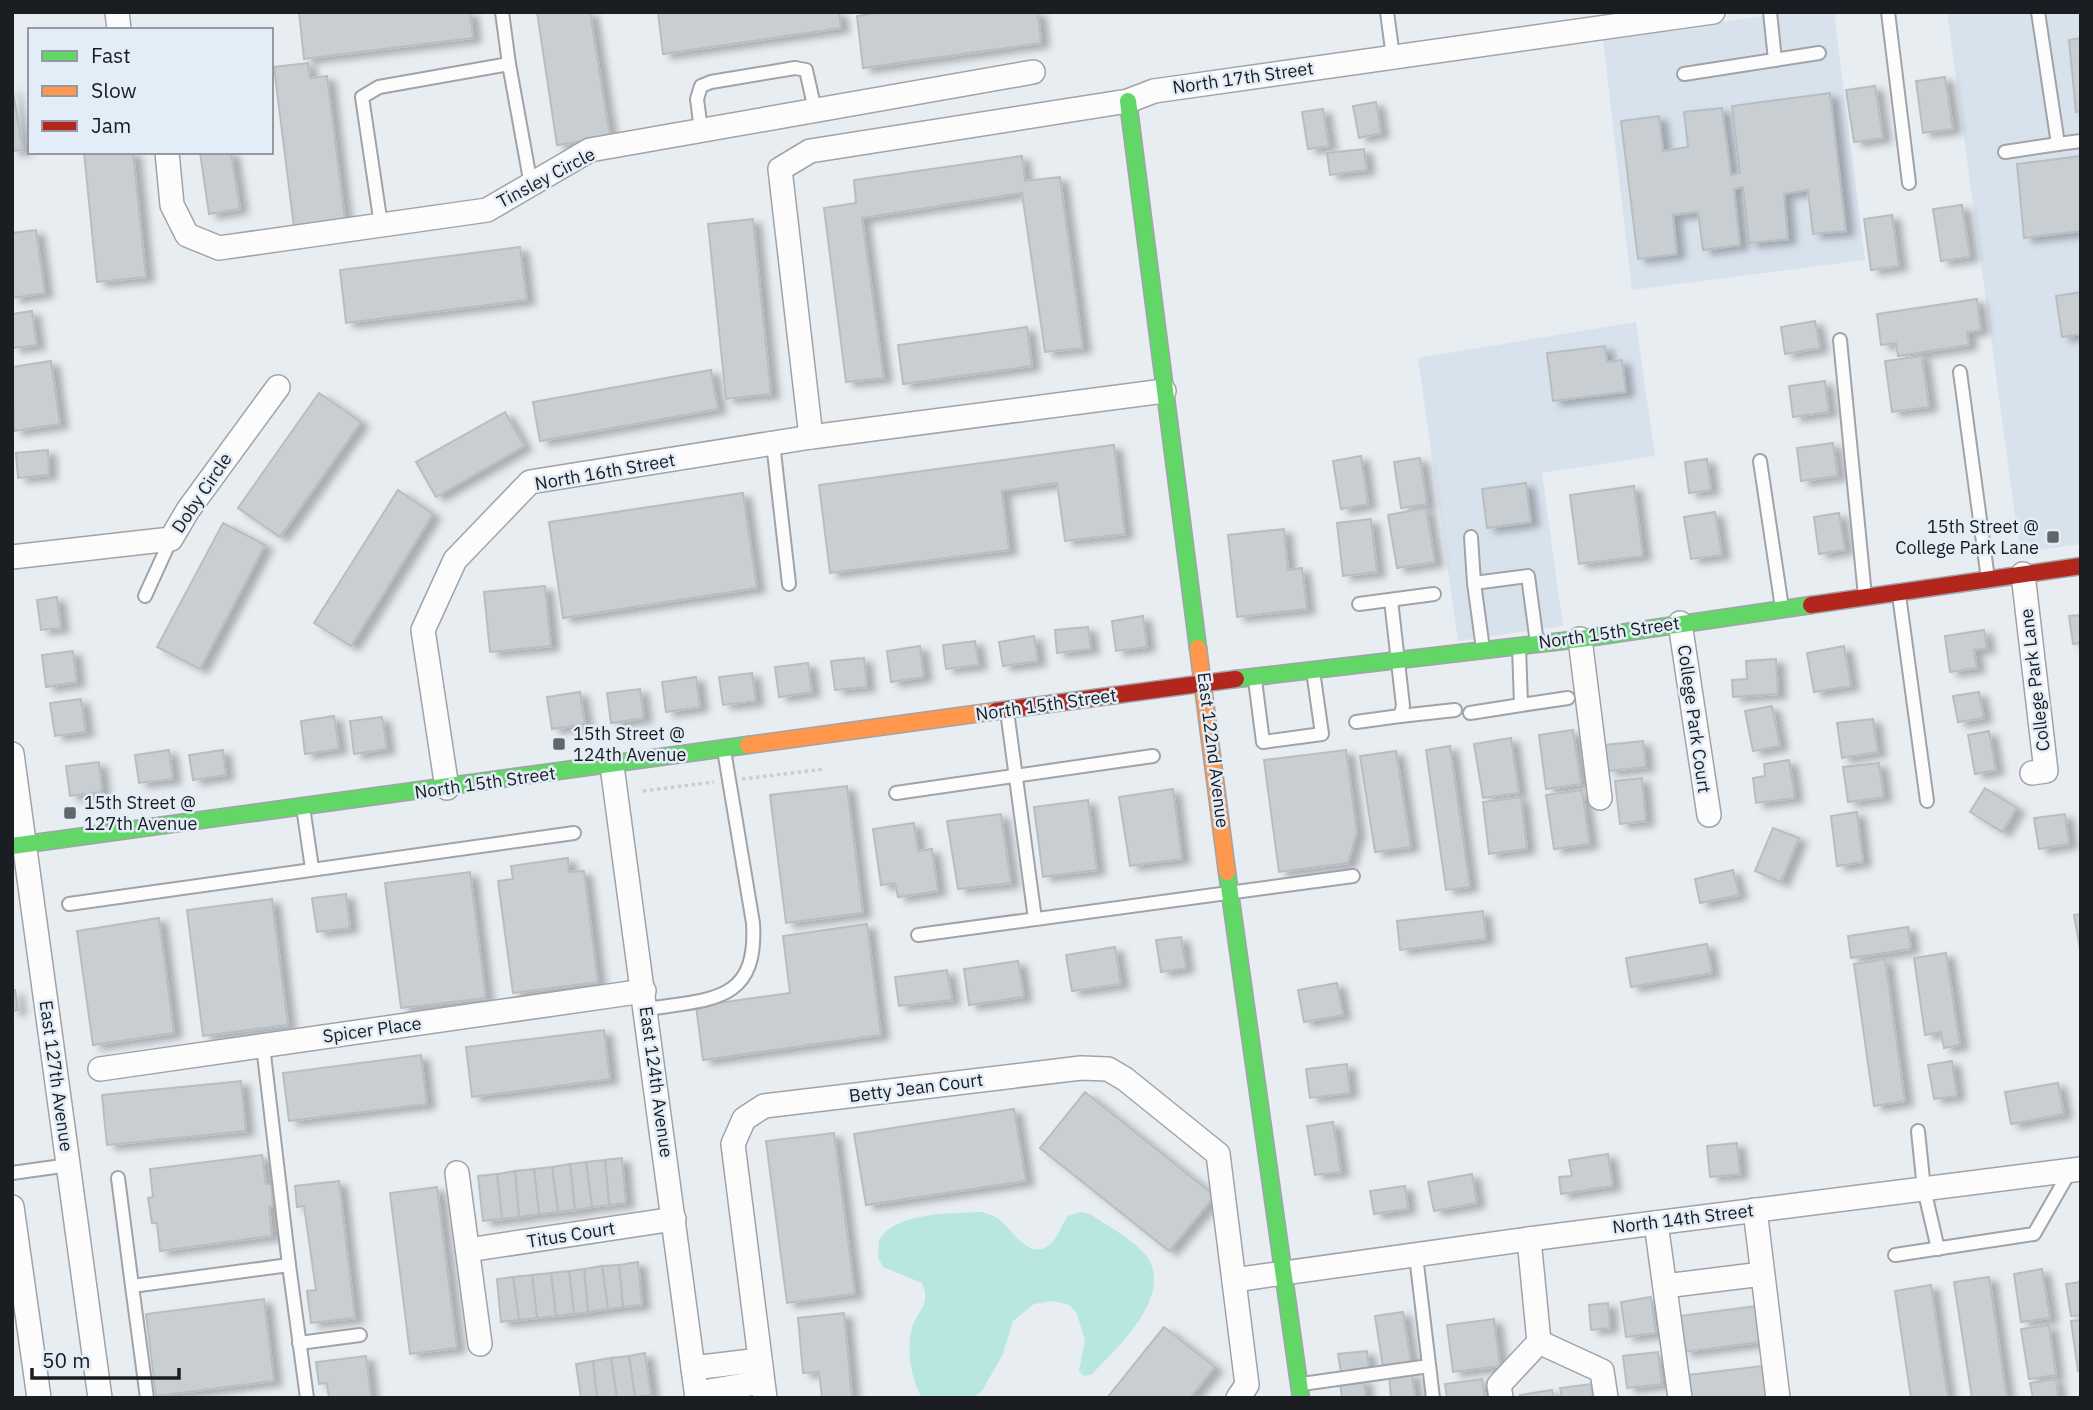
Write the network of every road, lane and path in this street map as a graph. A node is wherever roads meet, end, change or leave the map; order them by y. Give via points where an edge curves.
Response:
1 (502, 12) edge
2 (1387, 12) edge
3 (1770, 12) edge
4 (1888, 12) edge
5 (2038, 12) edge
6 (1703, 13) edge
7 (1819, 53) dead end
8 (1393, 57) junction
9 (1775, 60) junction
10 (509, 64) junction
11 (1033, 72) dead end
12 (1684, 74) dead end
13 (1128, 101) junction
14 (815, 110) junction
15 (701, 130) junction
16 (2081, 141) edge
17 (2058, 144) junction
18 (2005, 152) dead end
19 (167, 154) edge
20 (1909, 183) dead end
21 (531, 186) junction
22 (381, 225) junction
23 (1840, 340) dead end
24 (1960, 372) dead end
25 (278, 387) dead end
26 (1164, 391) junction
27 (811, 437) junction
28 (773, 443) junction
29 (1759, 461) dead end
30 (1471, 537) dead end
31 (171, 539) junction
32 (12, 557) edge
33 (2081, 566) edge
34 (2023, 574) junction
35 (1988, 579) junction
36 (1474, 583) junction
37 (789, 584) dead end
38 (1898, 592) junction
39 (1434, 594) dead end
40 (145, 596) dead end
41 (1865, 596) junction
42 (1391, 600) junction
43 (1359, 604) dead end
44 (1782, 608) junction
45 (1680, 623) junction
46 (1580, 639) junction
47 (1538, 643) junction
48 (1519, 646) junction
49 (1483, 650) junction
50 (1397, 660) junction
51 (1313, 670) junction
52 (1254, 676) junction
53 (1205, 683) junction
54 (1567, 698) dead end
55 (1521, 705) junction
56 (1007, 710) junction
57 (1455, 710) dead end
58 (1470, 713) dead end
59 (1400, 716) junction
60 (1356, 722) dead end
61 (724, 750) junction
62 (12, 754) edge
63 (1153, 755) dead end
64 (612, 766) junction
65 (2032, 773) dead end
66 (1015, 775) junction
67 (447, 788) junction
68 (895, 793) dead end
69 (1600, 798) dead end
70 (1927, 802) dead end
71 (303, 807) junction
72 (1709, 815) dead end
73 (575, 833) dead end
74 (18, 845) edge
75 (312, 868) junction
76 (1353, 876) dead end
77 (1230, 893) junction
78 (69, 904) dead end
79 (1035, 919) junction
80 (918, 935) dead end
81 (645, 1000) junction
82 (263, 1045) junction
83 (100, 1069) dead end
84 (1918, 1131) dead end
85 (69, 1165) junction
86 (2075, 1170) edge
87 (12, 1173) edge
88 (457, 1173) dead end
89 (118, 1178) dead end
90 (1924, 1189) junction
91 (12, 1207) edge
92 (1755, 1210) junction
93 (674, 1219) junction
94 (1656, 1223) junction
95 (1528, 1239) junction
96 (1938, 1249) junction
97 (468, 1250) junction
98 (1416, 1255) junction
99 (1895, 1255) dead end
100 (289, 1265) junction
101 (1762, 1274) junction
102 (1285, 1275) junction
103 (1234, 1280) junction
104 (132, 1286) junction
105 (1665, 1286) junction
106 (360, 1335) dead end
107 (21, 1337) edge
108 (1539, 1342) junction
109 (299, 1343) junction
110 (480, 1344) dead end
111 (1429, 1366) junction
112 (694, 1368) junction
113 (762, 1380) edge
114 (1300, 1391) edge
115 (697, 1395) edge
116 (39, 1398) edge
117 (100, 1398) edge
118 (147, 1398) edge
119 (307, 1398) edge
120 (1238, 1398) edge
121 (1433, 1398) edge
122 (1501, 1398) edge
123 (1606, 1398) edge
124 (1680, 1398) edge
125 (1778, 1398) edge

1 - 10 lane
2 - 8 lane
3 - 9 lane
4 - 20 lane
5 - 17 lane
6 - 8 street, North 17th Street
7 - 9 lane
8 - 13 street, North 17th Street via 1154,90
9 - 12 lane
10 - 21 lane
10 - 22 lane via 379,87 362,97
11 - 14 street, Tinsley Circle
13 - 26 street, East 122nd Avenue
13 - 27 street, North 17th Street via 810,151 780,169
14 - 15 street, Tinsley Circle
14 - 15 lane via 807,70 711,82 701,86 697,99
15 - 21 street, Tinsley Circle via 590,150
16 - 17 lane
17 - 18 lane
19 - 22 street, Tinsley Circle via 172,205 187,235 219,248
21 - 22 street, Tinsley Circle via 487,210
23 - 41 lane
24 - 35 lane
25 - 31 street, Doby Circle
26 - 27 street, North 16th Street
26 - 53 street, East 122nd Avenue
27 - 28 street, North 16th Street
28 - 37 lane
28 - 67 street, North 16th Street via 530,482 455,560 423,630
29 - 44 lane
30 - 36 lane
31 - 32 street, Doby Circle
31 - 40 lane
33 - 34 street, North 15th Street
34 - 35 street, North 15th Street
34 - 65 street, College Park Lane via 2046,771
35 - 38 street, North 15th Street
36 - 47 lane via 1528,576
36 - 49 lane
38 - 41 street, North 15th Street
38 - 70 lane
39 - 42 lane
41 - 44 street, North 15th Street
42 - 43 lane
42 - 50 lane
44 - 45 street, North 15th Street
45 - 46 street, North 15th Street
45 - 72 street, College Park Court
46 - 47 street, North 15th Street
46 - 69 street
47 - 48 street, North 15th Street
48 - 49 street, North 15th Street
48 - 55 lane
49 - 50 street, North 15th Street
50 - 51 street, North 15th Street
50 - 59 lane
51 - 52 street, North 15th Street
51 - 52 lane via 1322,734 1264,742
52 - 53 street, North 15th Street
53 - 56 street, North 15th Street
53 - 77 street, East 122nd Avenue
54 - 55 lane
55 - 58 lane
56 - 61 street, North 15th Street
56 - 66 lane
57 - 59 lane
59 - 60 lane
61 - 64 street, North 15th Street
61 - 81 lane via 752,923 751,963 739,985 707,1000
62 - 74 street, East 127th Avenue
63 - 66 lane
64 - 67 street, North 15th Street
64 - 81 street, East 124th Avenue
66 - 68 lane
66 - 79 lane
67 - 71 street, North 15th Street
71 - 74 street, North 15th Street
71 - 75 lane
73 - 75 lane
74 - 85 street, East 127th Avenue
75 - 78 lane
76 - 77 lane
77 - 79 lane
77 - 102 street, East 122nd Avenue
79 - 80 lane
81 - 82 street, Spicer Place
81 - 93 street, East 124th Avenue
82 - 83 street, Spicer Place
82 - 100 lane
84 - 90 lane
85 - 87 lane
85 - 117 street, East 127th Avenue
86 - 90 street, North 14th Street
86 - 96 lane via 2034,1234
88 - 97 street
89 - 104 lane
90 - 92 street, North 14th Street
90 - 96 lane
91 - 107 street
92 - 94 street, North 14th Street
92 - 101 street
93 - 97 street, Titus Court
93 - 112 street, East 124th Avenue
94 - 95 street, North 14th Street
94 - 105 street
95 - 98 street, North 14th Street
95 - 108 street
96 - 99 lane
97 - 110 street
98 - 102 street, North 14th Street
98 - 111 lane
100 - 104 lane
100 - 109 lane
101 - 105 street
101 - 125 street
102 - 103 street
102 - 114 street, East 122nd Avenue
103 - 113 street, Betty Jean Court via 1218,1154 1108,1069 1081,1068 764,1107 744,1119 733,1144
103 - 120 street, Betty Jean Court via 1247,1385
104 - 118 lane
105 - 124 street
106 - 109 lane
107 - 116 street
108 - 122 street via 1499,1385
108 - 123 street via 1602,1371
109 - 119 lane
111 - 114 lane
111 - 121 lane
112 - 113 street
112 - 115 street, East 124th Avenue
113 - 115 street

